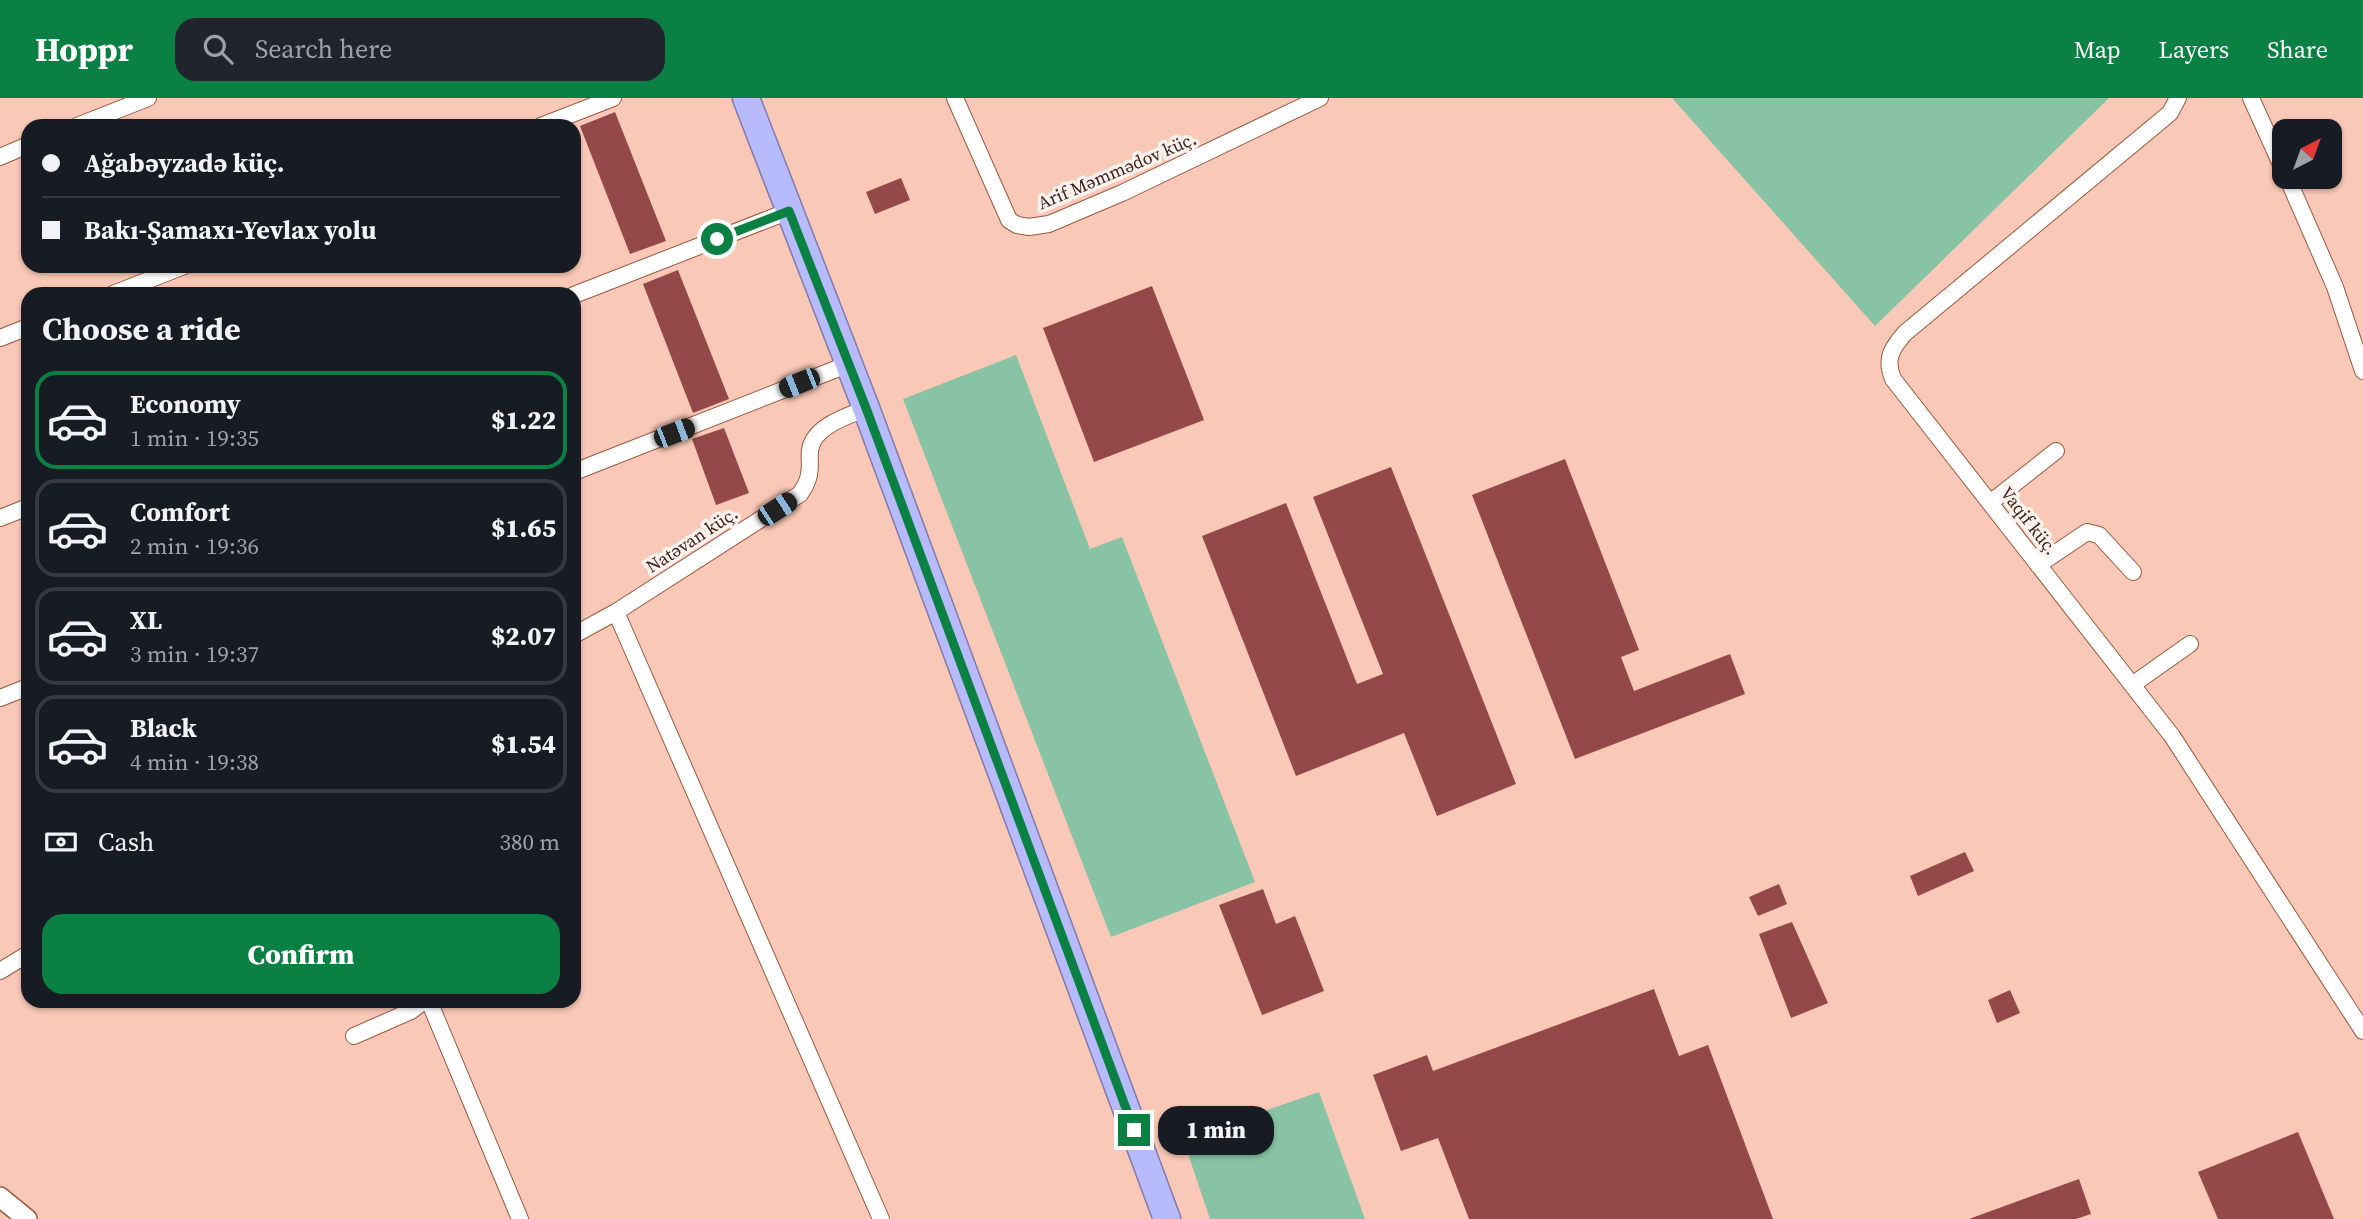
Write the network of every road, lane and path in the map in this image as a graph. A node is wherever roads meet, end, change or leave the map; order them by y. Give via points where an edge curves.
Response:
1 (148, 98) edge
2 (613, 98) edge
3 (746, 98) edge
4 (955, 98) edge
5 (1320, 98) edge
6 (2178, 98) edge
7 (2251, 98) edge
8 (95, 119) edge
9 (559, 119) edge
10 (2272, 144) edge
11 (21, 148) edge
12 (0, 157) edge
13 (2292, 189) edge
14 (789, 211) junction
15 (166, 273) edge
16 (131, 287) edge
17 (581, 292) edge
18 (21, 330) edge
19 (0, 338) edge
20 (849, 364) junction
21 (2363, 371) edge
22 (866, 408) junction
23 (2056, 451) dead end
24 (581, 469) edge
25 (1990, 503) junction
26 (21, 510) edge
27 (0, 518) edge
28 (2039, 565) junction
29 (2133, 572) dead end
30 (616, 612) junction
31 (581, 631) edge
32 (2190, 644) dead end
33 (2132, 685) junction
34 (21, 690) edge
35 (0, 698) edge
36 (21, 958) edge
37 (0, 971) edge
38 (414, 1008) edge
39 (432, 1008) edge
40 (2363, 1031) edge
41 (354, 1036) dead end
42 (0, 1197) edge
43 (27, 1219) edge
44 (520, 1219) edge
45 (881, 1219) edge
46 (1167, 1219) edge

1 - 8 street
2 - 9 street
3 - 14 highway
4 - 5 street, Arif Məmmədov küç. via 1009,220 1029,227 1049,224 1122,193
6 - 25 street, Vaqif küç. via 2170,113 1893,347 1888,367 1893,379
7 - 10 street
11 - 12 street
13 - 21 street via 2335,287
14 - 17 street
14 - 20 highway
15 - 16 street
18 - 19 street
20 - 22 highway
20 - 24 street
22 - 30 street, Natəvan küç. via 827,426 813,442 810,480 800,494
22 - 46 highway
23 - 25 street
25 - 28 street, Vaqif küç.
26 - 27 street
28 - 29 street via 2087,532 2099,534
28 - 33 street, Vaqif küç.
30 - 31 street, Natəvan küç.
30 - 45 street
32 - 33 street
33 - 40 street, Vaqif küç. via 2172,736
34 - 35 street
36 - 37 street
38 - 41 street
39 - 44 street
42 - 43 street

